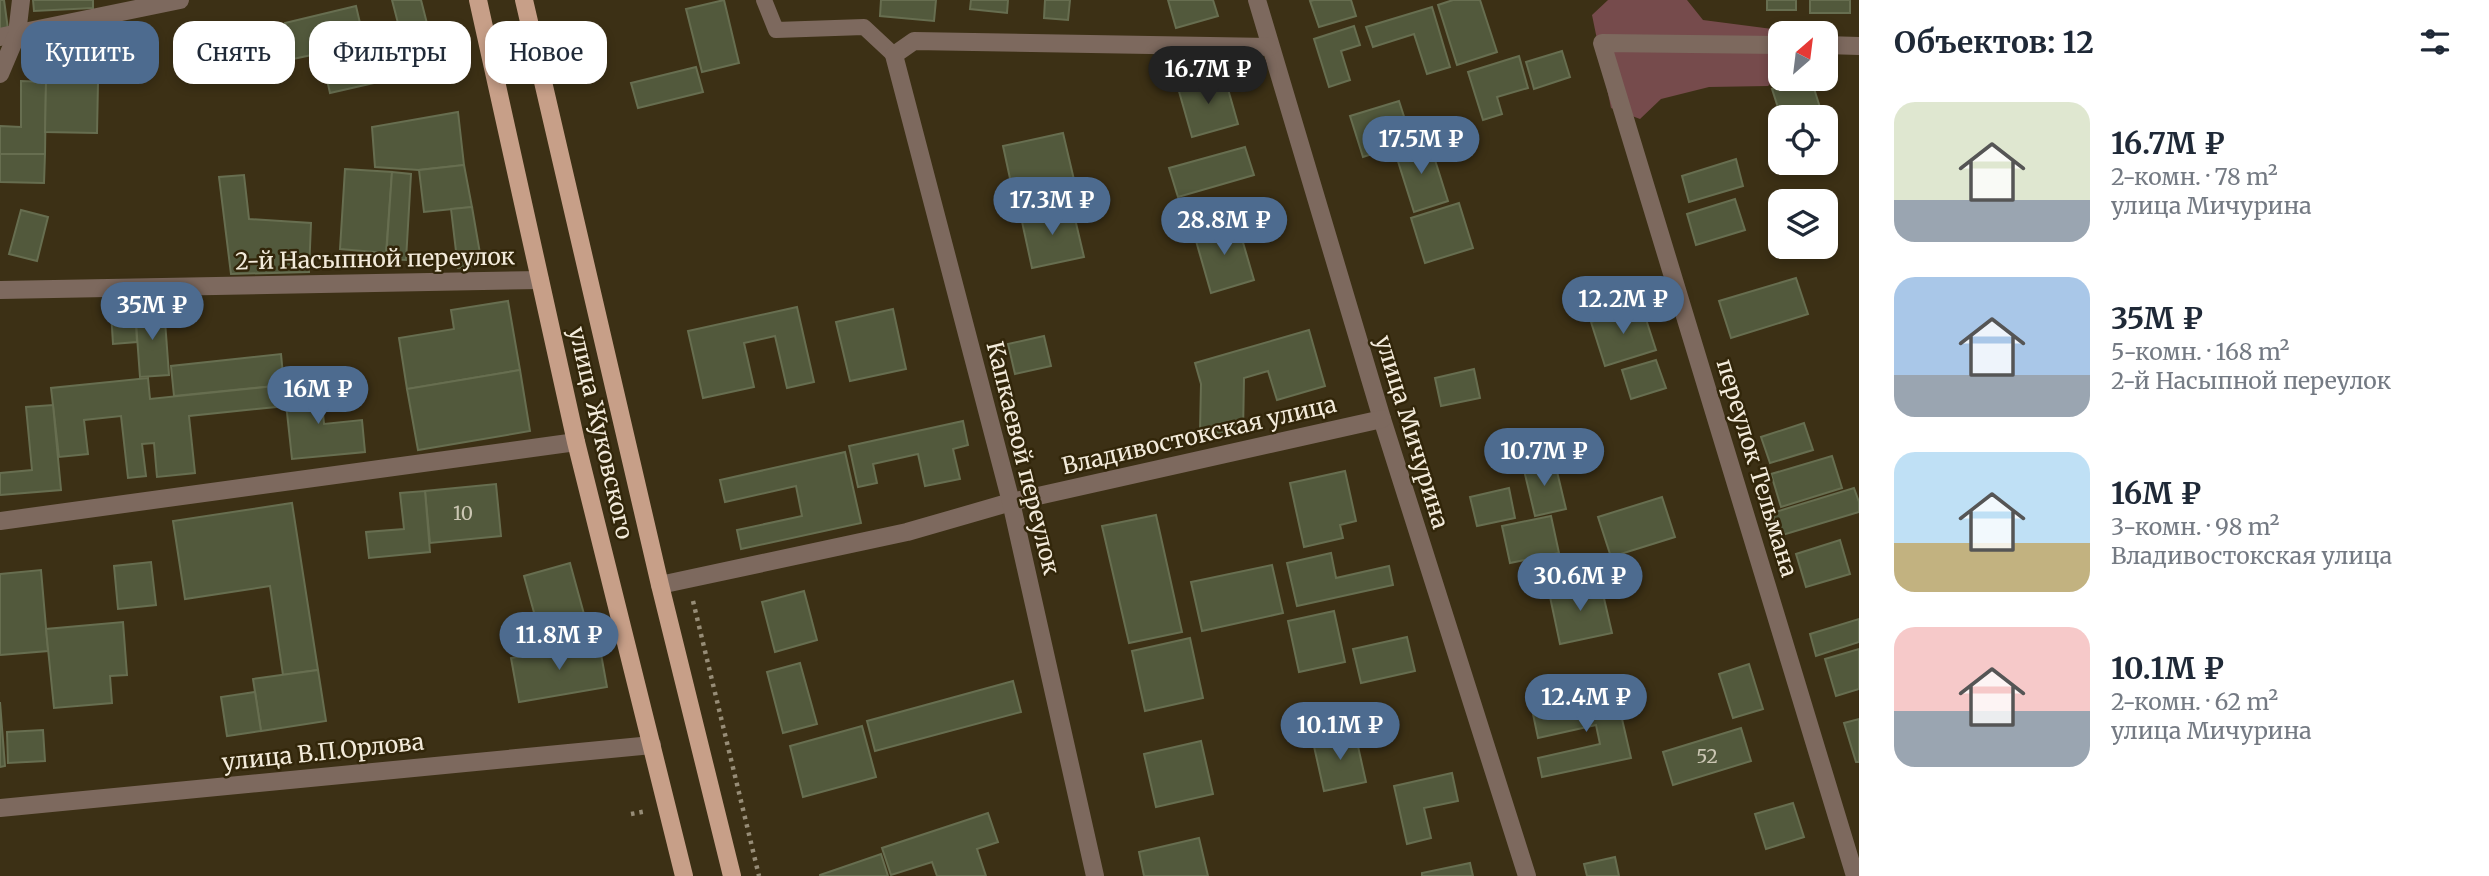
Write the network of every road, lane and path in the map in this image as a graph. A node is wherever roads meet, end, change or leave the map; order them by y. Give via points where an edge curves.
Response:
1 (22, 0) edge
2 (180, 0) edge
3 (478, 0) edge
4 (524, 0) edge
5 (764, 0) edge
6 (1256, 0) edge
7 (9, 35) edge
8 (1768, 45) edge
9 (1838, 45) edge
10 (1859, 46) edge
11 (1270, 47) junction
12 (894, 55) junction
13 (0, 74) edge
14 (540, 280) junction
15 (0, 290) edge
16 (1382, 419) junction
17 (576, 442) junction
18 (1011, 502) junction
19 (0, 521) edge
20 (688, 578) junction
21 (660, 585) junction
22 (652, 745) junction
23 (0, 808) edge
24 (684, 876) edge
25 (732, 876) edge
26 (759, 876) edge
27 (1095, 876) edge
28 (1527, 876) edge
29 (1855, 876) edge

1 - 7 street
2 - 7 street
3 - 14 main road, улица Жуковского
4 - 21 main road
5 - 12 lane via 776,30 864,27
6 - 11 street, улица Мичурина
7 - 13 street
8 - 29 street, переулок Тельмана via 1602,43
9 - 10 street
11 - 12 street via 914,41
11 - 16 street, улица Мичурина
12 - 18 street, Капкаевой переулок
14 - 15 street, 2-й Насыпной переулок
14 - 17 main road, улица Жуковского
16 - 18 street, Владивостокская улица
16 - 28 street, улица Мичурина
17 - 19 street
17 - 22 main road, улица Жуковского
18 - 20 street, Владивостокская улица via 907,532
18 - 27 street, Капкаевой переулок
20 - 21 street, Владивостокская улица
20 - 26 path
21 - 25 main road
22 - 23 street, улица В.П.Орлова
22 - 24 main road, улица Жуковского

